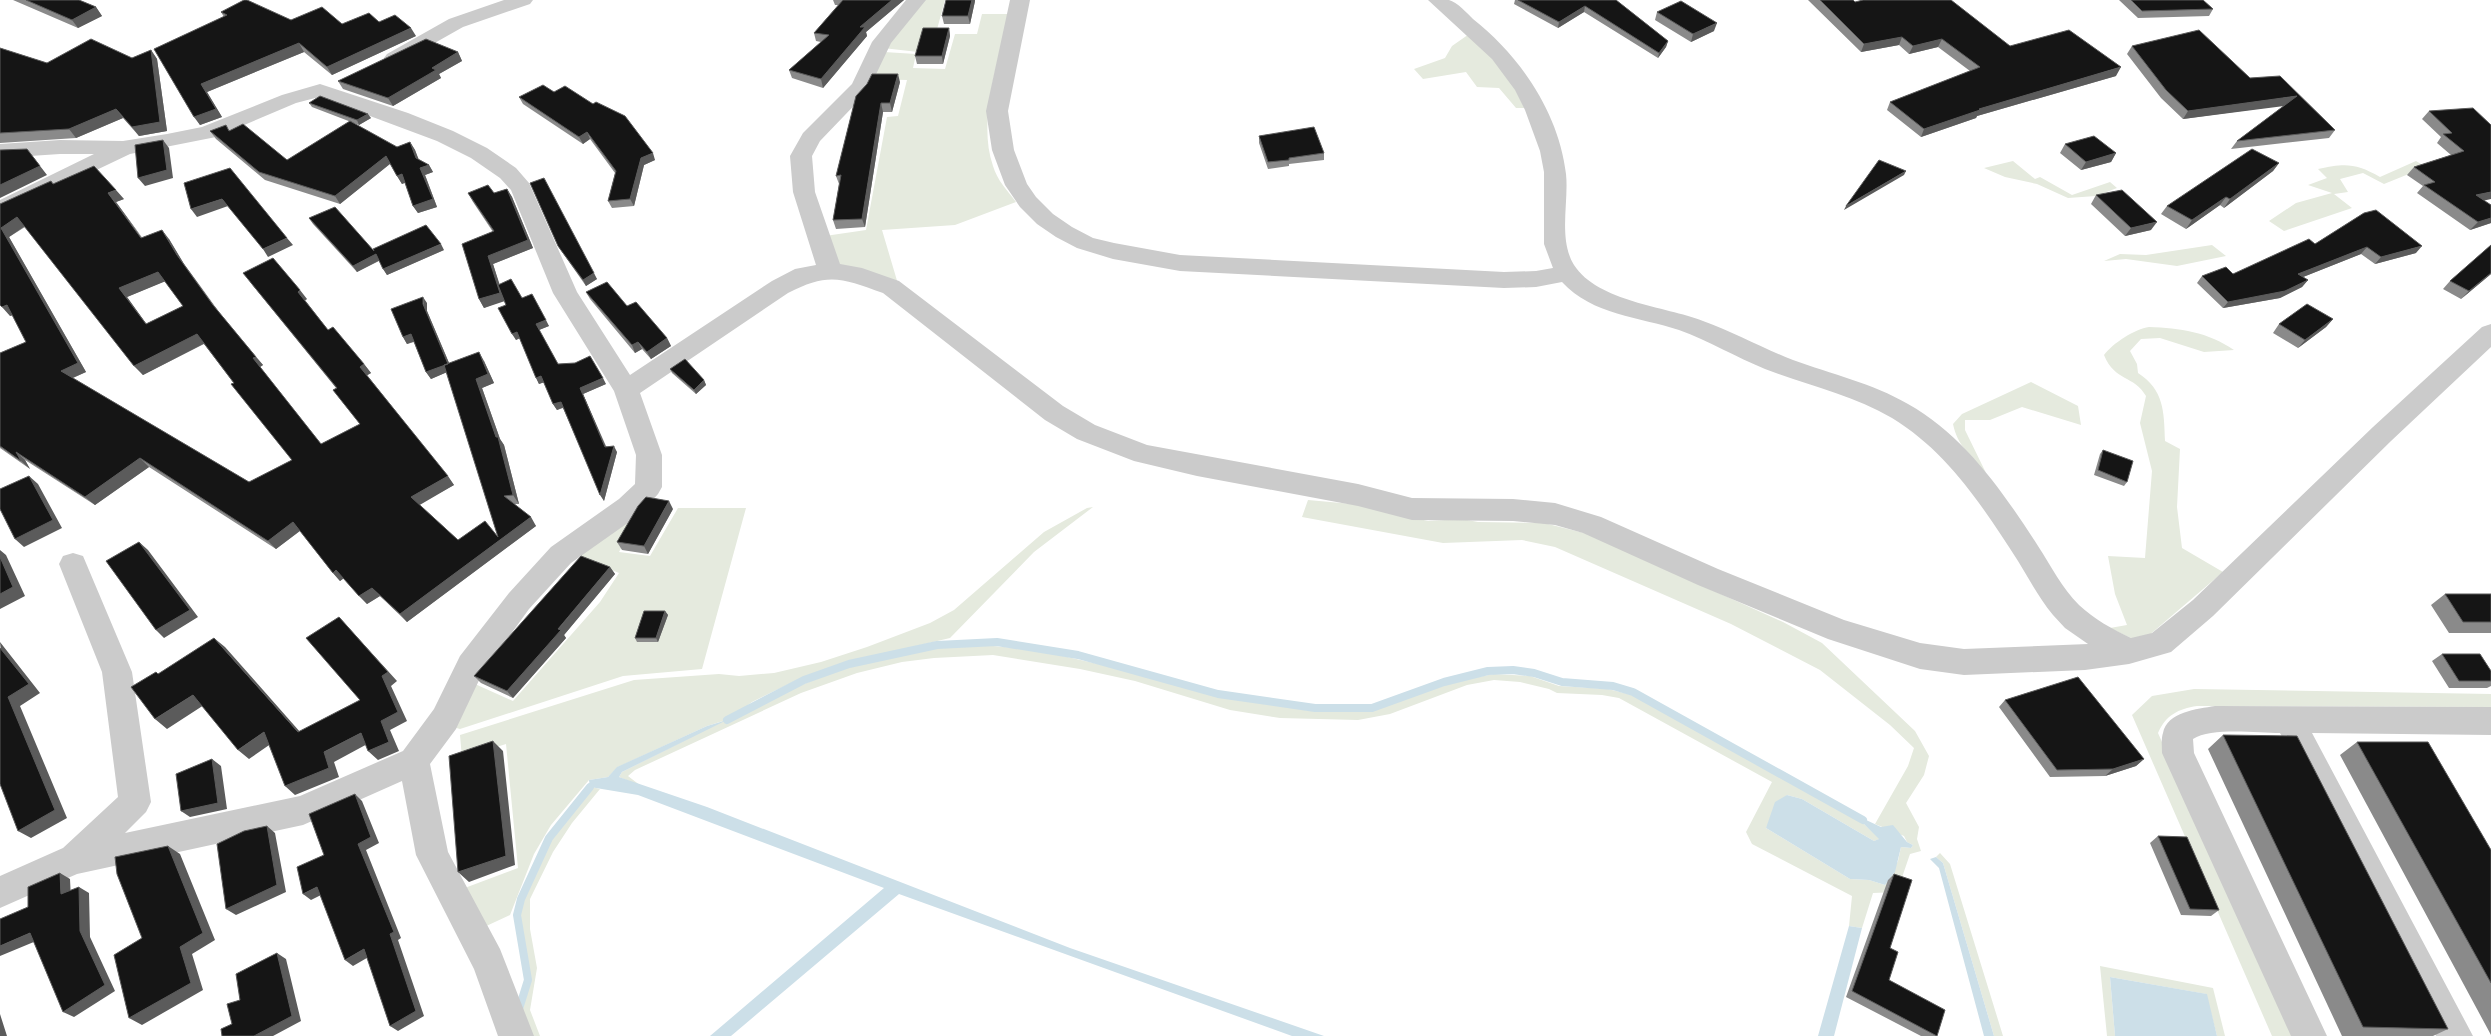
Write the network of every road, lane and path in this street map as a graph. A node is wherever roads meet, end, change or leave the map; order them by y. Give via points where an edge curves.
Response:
1 (461, 0) edge
2 (523, 0) edge
3 (916, 0) edge
4 (1020, 0) edge
5 (1452, 3) edge
6 (456, 23) junction
7 (380, 65) edge
8 (346, 79) edge
9 (320, 90) junction
10 (123, 148) junction
11 (0, 151) edge
12 (0, 209) edge
13 (830, 270) junction
14 (1567, 273) junction
15 (2491, 333) edge
16 (626, 390) junction
17 (73, 564) dead end
18 (2129, 651) junction
19 (2289, 720) junction
20 (2491, 721) edge
21 (414, 762) junction
22 (74, 859) junction
23 (0, 892) edge
24 (516, 1036) edge
25 (2309, 1036) edge
26 (2455, 1036) edge

1 - 6 street via 455,14
2 - 6 street
3 - 13 street via 882,42 861,87 811,138 801,156 804,192
4 - 14 street via 997,111 1003,150 1016,185 1028,202 1044,219 1085,243 1180,262 1504,280 1536,279
5 - 14 street via 1487,41 1534,102 1549,146 1556,192 1553,232 1556,252
6 - 7 street
8 - 9 street
9 - 10 street via 208,132
9 - 16 street via 445,136 479,153 508,173 521,188 565,293
10 - 11 street via 60,147
10 - 12 street
13 - 16 street via 803,275 780,287
13 - 18 street via 854,274 891,287 1054,413 1086,432 1143,454 1358,495 1412,509 1513,510 1555,514 1591,525 1838,630 1920,656 1964,662 2004,662
14 - 18 street via 1582,287 1603,298 1631,310 1685,323 1714,334 1771,361 1898,410 1928,430 1956,454 1988,493 2068,612 2099,637
15 - 18 street via 2204,608 2161,643
16 - 21 street via 649,455 648,487 628,507 560,555 519,601 471,665 445,719
17 - 22 street via 117,672 135,802
19 - 20 street
19 - 25 street via 2215,719 2192,723 2178,733 2178,753
19 - 26 street
21 - 22 street via 303,810
21 - 24 street via 432,854 488,961
22 - 23 street

